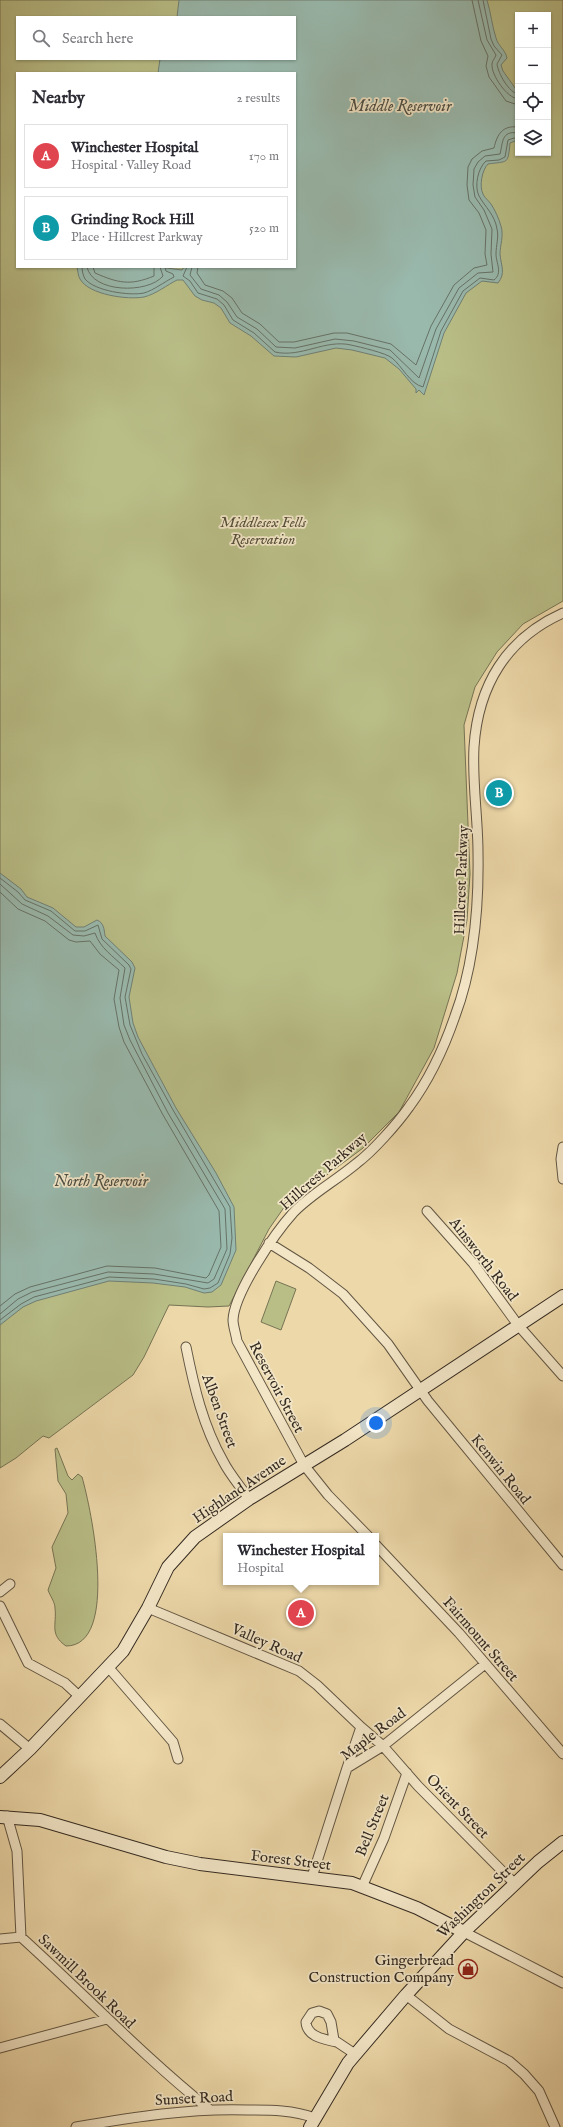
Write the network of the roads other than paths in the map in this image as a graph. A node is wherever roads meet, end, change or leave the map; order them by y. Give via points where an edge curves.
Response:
1 (563, 613) edge
2 (563, 1147) edge
3 (563, 1179) edge
4 (427, 1211) dead end
5 (269, 1243) junction
6 (563, 1296) edge
7 (233, 1319) joint
8 (518, 1325) junction
9 (186, 1347) dead end
10 (563, 1376) edge
11 (420, 1389) junction
12 (304, 1465) junction
13 (249, 1499) junction
14 (365, 1533) edge
15 (379, 1548) edge
16 (563, 1565) edge
17 (10, 1584) dead end
18 (0, 1592) edge
19 (0, 1606) edge
20 (148, 1608) junction
21 (485, 1664) junction
22 (109, 1668) junction
23 (80, 1698) junction
24 (0, 1724) edge
25 (360, 1727) junction
26 (383, 1746) junction
27 (30, 1749) junction
28 (563, 1754) edge
29 (178, 1759) dead end
30 (347, 1768) junction
31 (407, 1773) junction
32 (0, 1777) edge
33 (0, 1805) edge
34 (3, 1816) edge
35 (563, 1842) edge
36 (312, 1877) junction
37 (515, 1884) junction
38 (362, 1887) junction
39 (464, 1932) junction
40 (21, 1937) junction
41 (0, 1939) edge
42 (563, 1983) edge
43 (406, 1995) junction
44 (107, 2019) junction
45 (336, 2042) dead end
46 (0, 2048) edge
47 (355, 2054) junction
48 (209, 2109) junction
49 (312, 2122) edge
50 (76, 2127) edge
51 (555, 2127) edge

1 - 5 street, Hillcrest Parkway via 542,622 512,647 493,673 481,708 474,746 477,906 472,949 462,996 448,1036 409,1108 359,1162 294,1212
2 - 3 street
4 - 8 street, Ainsworth Road via 473,1263
5 - 7 street, Hillcrest Parkway via 242,1292
5 - 11 street, Kenwin Road via 309,1268 343,1294 388,1344
6 - 8 main road, Highland Avenue
7 - 12 street, Reservoir Street via 237,1341
8 - 10 street, Ainsworth Road
8 - 11 main road, Highland Avenue
9 - 13 street, Alben Street via 195,1391 207,1426 223,1462
11 - 12 main road, Highland Avenue
11 - 16 street, Kenwin Road
12 - 13 main road, Highland Avenue
12 - 14 street via 328,1495
13 - 20 main road, Highland Avenue via 195,1537 182,1550 168,1567
15 - 21 street, Fairmount Street via 454,1627
17 - 18 street
19 - 23 street via 28,1663 60,1679
20 - 22 main road, Highland Avenue via 123,1651
20 - 25 street, Valley Road via 299,1672 317,1685
21 - 26 street, Maple Road
21 - 28 street, Fairmount Street
22 - 23 main road, Highland Avenue
22 - 29 street via 173,1742
23 - 27 main road, Highland Avenue
24 - 27 street
25 - 26 street, Valley Road
25 - 30 street
26 - 30 street, Maple Road
26 - 31 street, Orient Street
27 - 32 main road, Highland Avenue
30 - 36 street, Maple Road
31 - 37 street, Orient Street
31 - 38 street, Bell Street via 384,1838
33 - 34 main road
34 - 36 main road, Forest Street via 40,1820 166,1857 200,1864
34 - 40 street, Sawmill Brook Road via 17,1851
35 - 37 main road, Washington Street
36 - 38 main road, Forest Street
37 - 39 main road, Washington Street
38 - 39 main road, Forest Street via 421,1909
39 - 42 street, Forest Street
39 - 43 main road, Washington Street
40 - 41 street
40 - 44 street, Sawmill Brook Road
43 - 47 main road, Washington Street
43 - 51 street via 446,2027 509,2061 524,2074 539,2092
44 - 46 street
44 - 48 street, Sawmill Brook Road
45 - 47 street
47 - 49 main road, Washington Street
48 - 49 street, Sunset Road via 290,2111
48 - 50 street, Sunset Road via 144,2115

